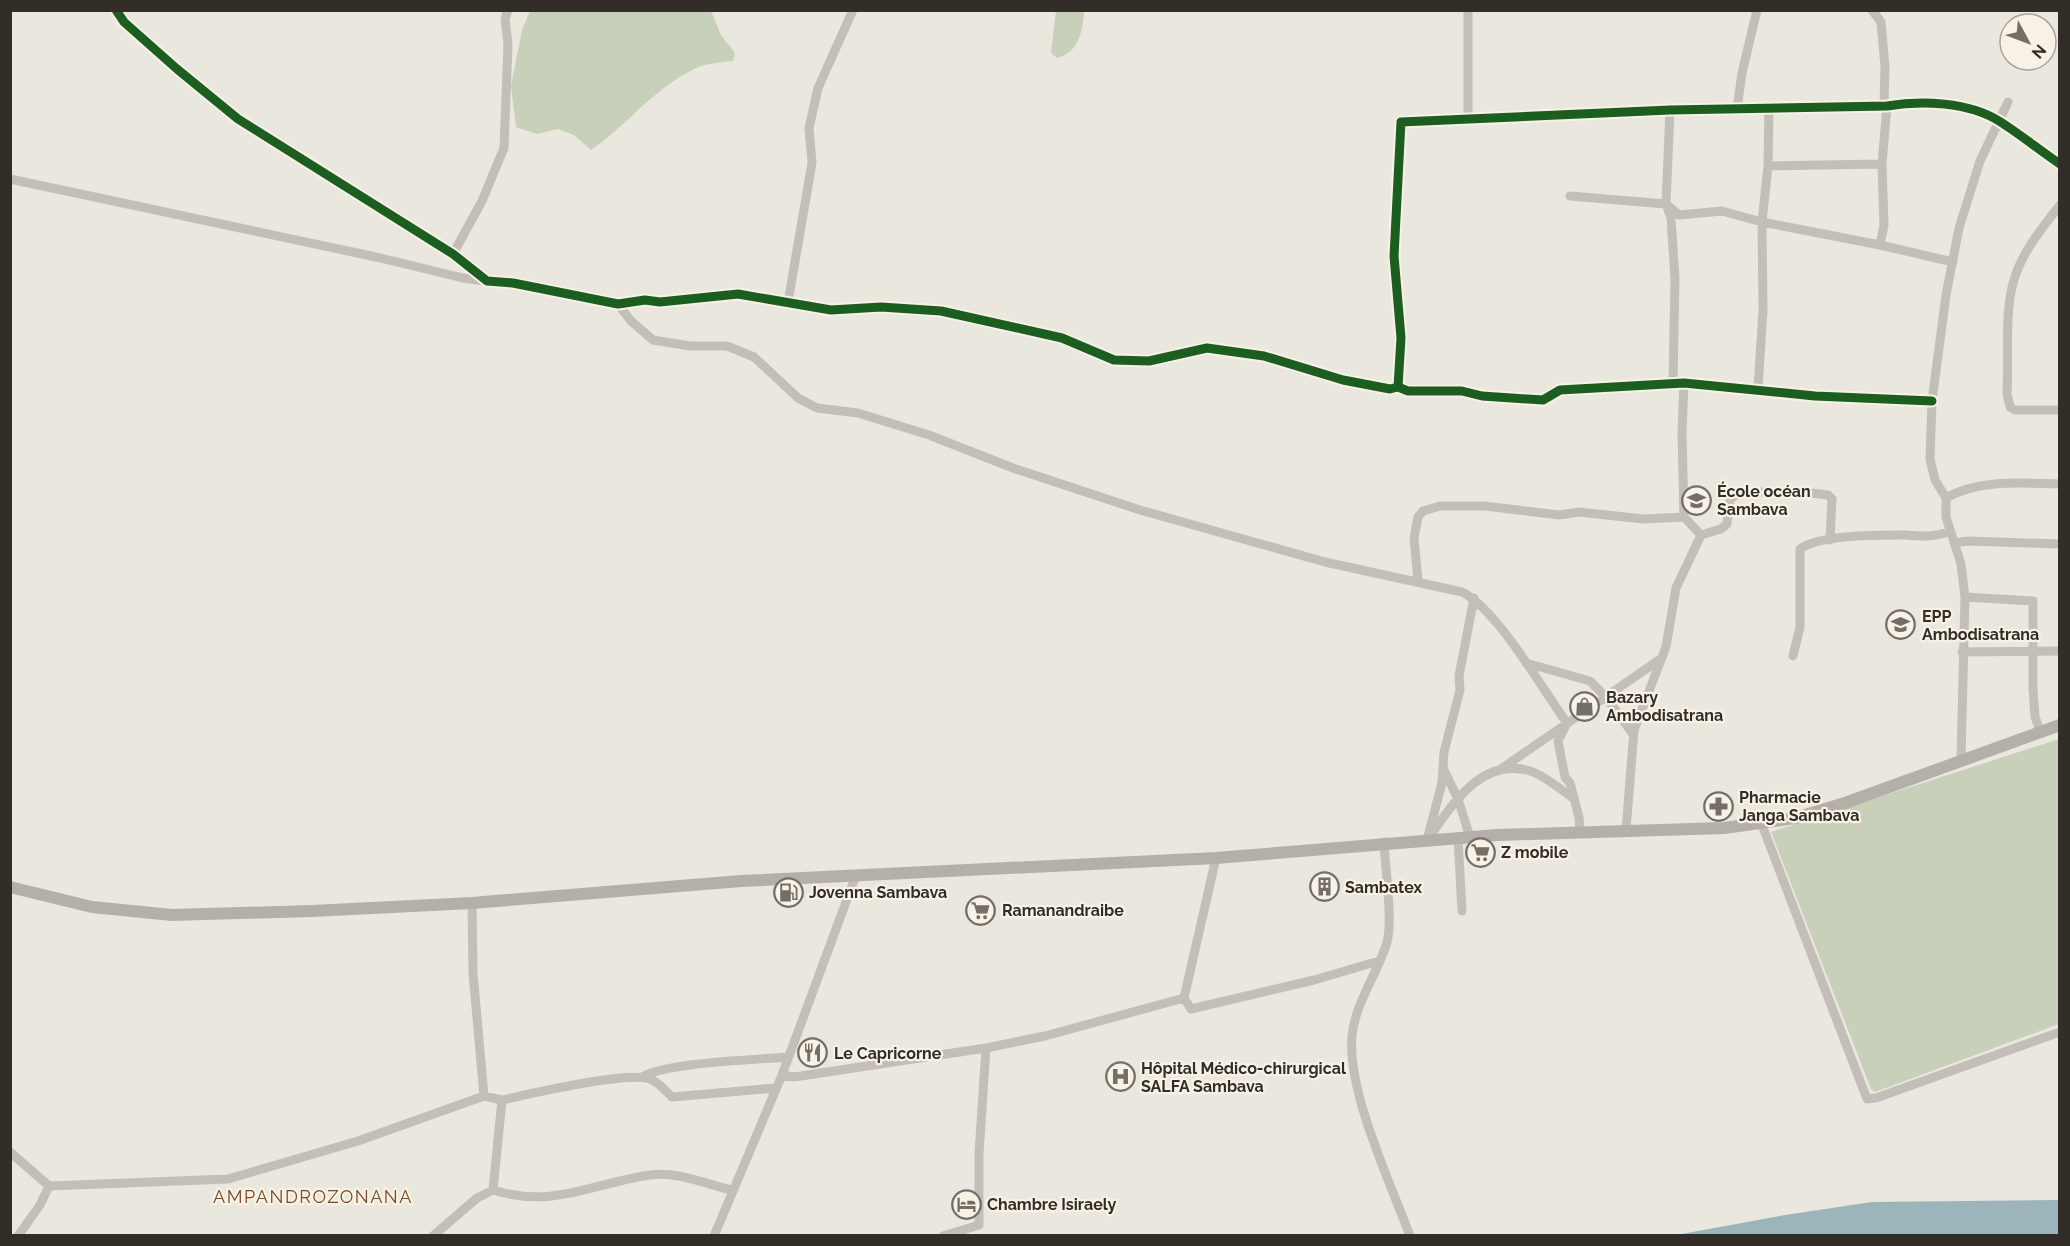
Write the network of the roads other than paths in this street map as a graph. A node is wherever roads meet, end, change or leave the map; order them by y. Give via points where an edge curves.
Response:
1 (116, 10) edge
2 (507, 10) edge
3 (853, 10) edge
4 (1468, 10) edge
5 (1757, 10) edge
6 (1872, 10) edge
7 (2008, 102) dead end
8 (1885, 106) junction
9 (1769, 108) junction
10 (1737, 109) junction
11 (1670, 110) junction
12 (1468, 120) junction
13 (1997, 120) junction
14 (1882, 164) junction
15 (2060, 164) edge
16 (1768, 166) junction
17 (10, 178) edge
18 (1569, 196) dead end
19 (1666, 204) junction
20 (2060, 206) edge
21 (1762, 222) junction
22 (1880, 245) junction
23 (453, 254) junction
24 (1953, 262) junction
25 (487, 281) junction
26 (788, 302) junction
27 (618, 304) junction
28 (1684, 383) junction
29 (1672, 384) junction
30 (1398, 387) junction
31 (1758, 388) junction
32 (1932, 401) junction
33 (2060, 410) edge
34 (2060, 484) edge
35 (1946, 498) junction
36 (1684, 517) junction
37 (1950, 531) junction
38 (1701, 535) junction
39 (1830, 540) junction
40 (1953, 543) junction
41 (2060, 544) edge
42 (1418, 581) junction
43 (1965, 597) junction
44 (1474, 598) junction
45 (2035, 651) junction
46 (2060, 651) edge
47 (1962, 652) junction
48 (1793, 656) dead end
49 (1659, 660) junction
50 (1526, 663) junction
51 (1605, 696) junction
52 (1567, 723) junction
53 (2060, 725) edge
54 (2041, 733) junction
55 (1633, 734) junction
56 (1960, 759) junction
57 (1501, 769) junction
58 (1444, 770) junction
59 (1574, 798) junction
60 (1458, 799) junction
61 (1762, 825) junction
62 (1626, 830) junction
63 (1580, 833) junction
64 (1464, 837) junction
65 (1427, 840) junction
66 (1384, 842) junction
67 (1216, 858) junction
68 (856, 875) junction
69 (10, 887) edge
70 (472, 903) junction
71 (1462, 911) dead end
72 (1379, 961) junction
73 (1184, 998) junction
74 (2060, 1032) edge
75 (986, 1048) junction
76 (788, 1057) junction
77 (782, 1075) junction
78 (642, 1077) junction
79 (775, 1088) junction
80 (484, 1096) junction
81 (502, 1100) junction
82 (10, 1152) edge
83 (49, 1186) junction
84 (493, 1190) junction
85 (731, 1190) junction
86 (18, 1236) edge
87 (433, 1236) edge
88 (714, 1236) edge
89 (943, 1236) edge
90 (1410, 1236) edge

1 - 23 street via 124,22 238,119
2 - 23 street via 504,147 482,201
3 - 26 street via 818,88 809,128 812,162
4 - 12 street
5 - 10 street
6 - 8 street via 1881,22
7 - 13 street
8 - 9 street
8 - 13 street via 1915,103 1961,108
8 - 14 street
9 - 10 street
9 - 16 street
10 - 11 street
11 - 12 street
11 - 19 street
12 - 30 street via 1401,122 1395,256 1401,338
13 - 15 street
13 - 24 street via 1959,228
14 - 16 street
14 - 22 street via 1884,225
16 - 21 street
17 - 25 street
18 - 19 street
19 - 21 street via 1679,215 1722,211
19 - 29 street via 1671,218 1675,278
20 - 33 street via 2032,242 2013,280 2007,394 2014,410
21 - 22 street
21 - 31 street
22 - 24 street
23 - 25 street
24 - 32 street
25 - 27 street
26 - 27 street via 738,294
26 - 30 street via 831,310 881,307 941,311 1062,338 1114,360 1149,361 1207,348 1264,356 1343,380
27 - 42 street via 652,339 690,346 727,346 754,357 798,398 817,408 858,414 929,435 1012,468 1140,510 1325,562
28 - 29 street
28 - 31 street
28 - 36 street
29 - 30 street via 1560,390 1543,400 1462,391 1408,391
31 - 32 street via 1815,396
32 - 35 street via 1930,459 1935,480
34 - 35 street via 1983,485 1962,489
35 - 37 street
36 - 38 street
36 - 42 street via 1643,519 1579,512 1559,515 1485,506 1423,511 1414,538
37 - 39 street via 1938,537
37 - 40 street
38 - 39 street via 1727,524 1730,500 1739,492 1803,492 1832,499
38 - 49 street via 1676,588 1666,647
39 - 48 street via 1800,549 1800,627
40 - 41 street
40 - 43 street via 1961,564
42 - 44 street
43 - 45 street via 2033,601
43 - 47 street
44 - 50 street
44 - 58 street via 1459,676 1460,690 1444,752
45 - 46 street
45 - 47 street
45 - 54 street via 2035,717
47 - 56 street
49 - 51 street
49 - 55 street
50 - 51 street via 1590,681
50 - 52 street
51 - 52 street
51 - 55 street
52 - 57 street
52 - 59 street via 1558,741
53 - 54 main road
54 - 56 main road
55 - 62 street
56 - 61 main road via 1845,803
57 - 59 street via 1530,771
57 - 60 street via 1473,781
58 - 60 street
58 - 65 street
59 - 63 street
60 - 64 street
60 - 65 street
61 - 62 main road
61 - 74 street via 1867,1099
62 - 63 main road
63 - 64 main road
64 - 65 main road
64 - 71 street
65 - 66 main road
66 - 67 main road
66 - 72 street via 1388,936
67 - 68 main road
67 - 73 street
68 - 70 main road
68 - 76 street
69 - 70 main road via 92,907 172,915
70 - 80 street via 473,973
72 - 73 street via 1191,1010
72 - 90 street via 1357,1014 1352,1055 1357,1088
73 - 75 street
75 - 77 street via 794,1077
75 - 89 street via 979,1225
76 - 77 street
76 - 78 street via 702,1064 650,1072
77 - 79 street
78 - 79 street via 672,1096
78 - 81 street
79 - 85 street
80 - 81 street
80 - 83 street via 358,1141 228,1179
81 - 84 street
82 - 83 street
83 - 86 street
84 - 85 street via 531,1197 559,1195 652,1174
84 - 87 street via 477,1198
85 - 88 street

